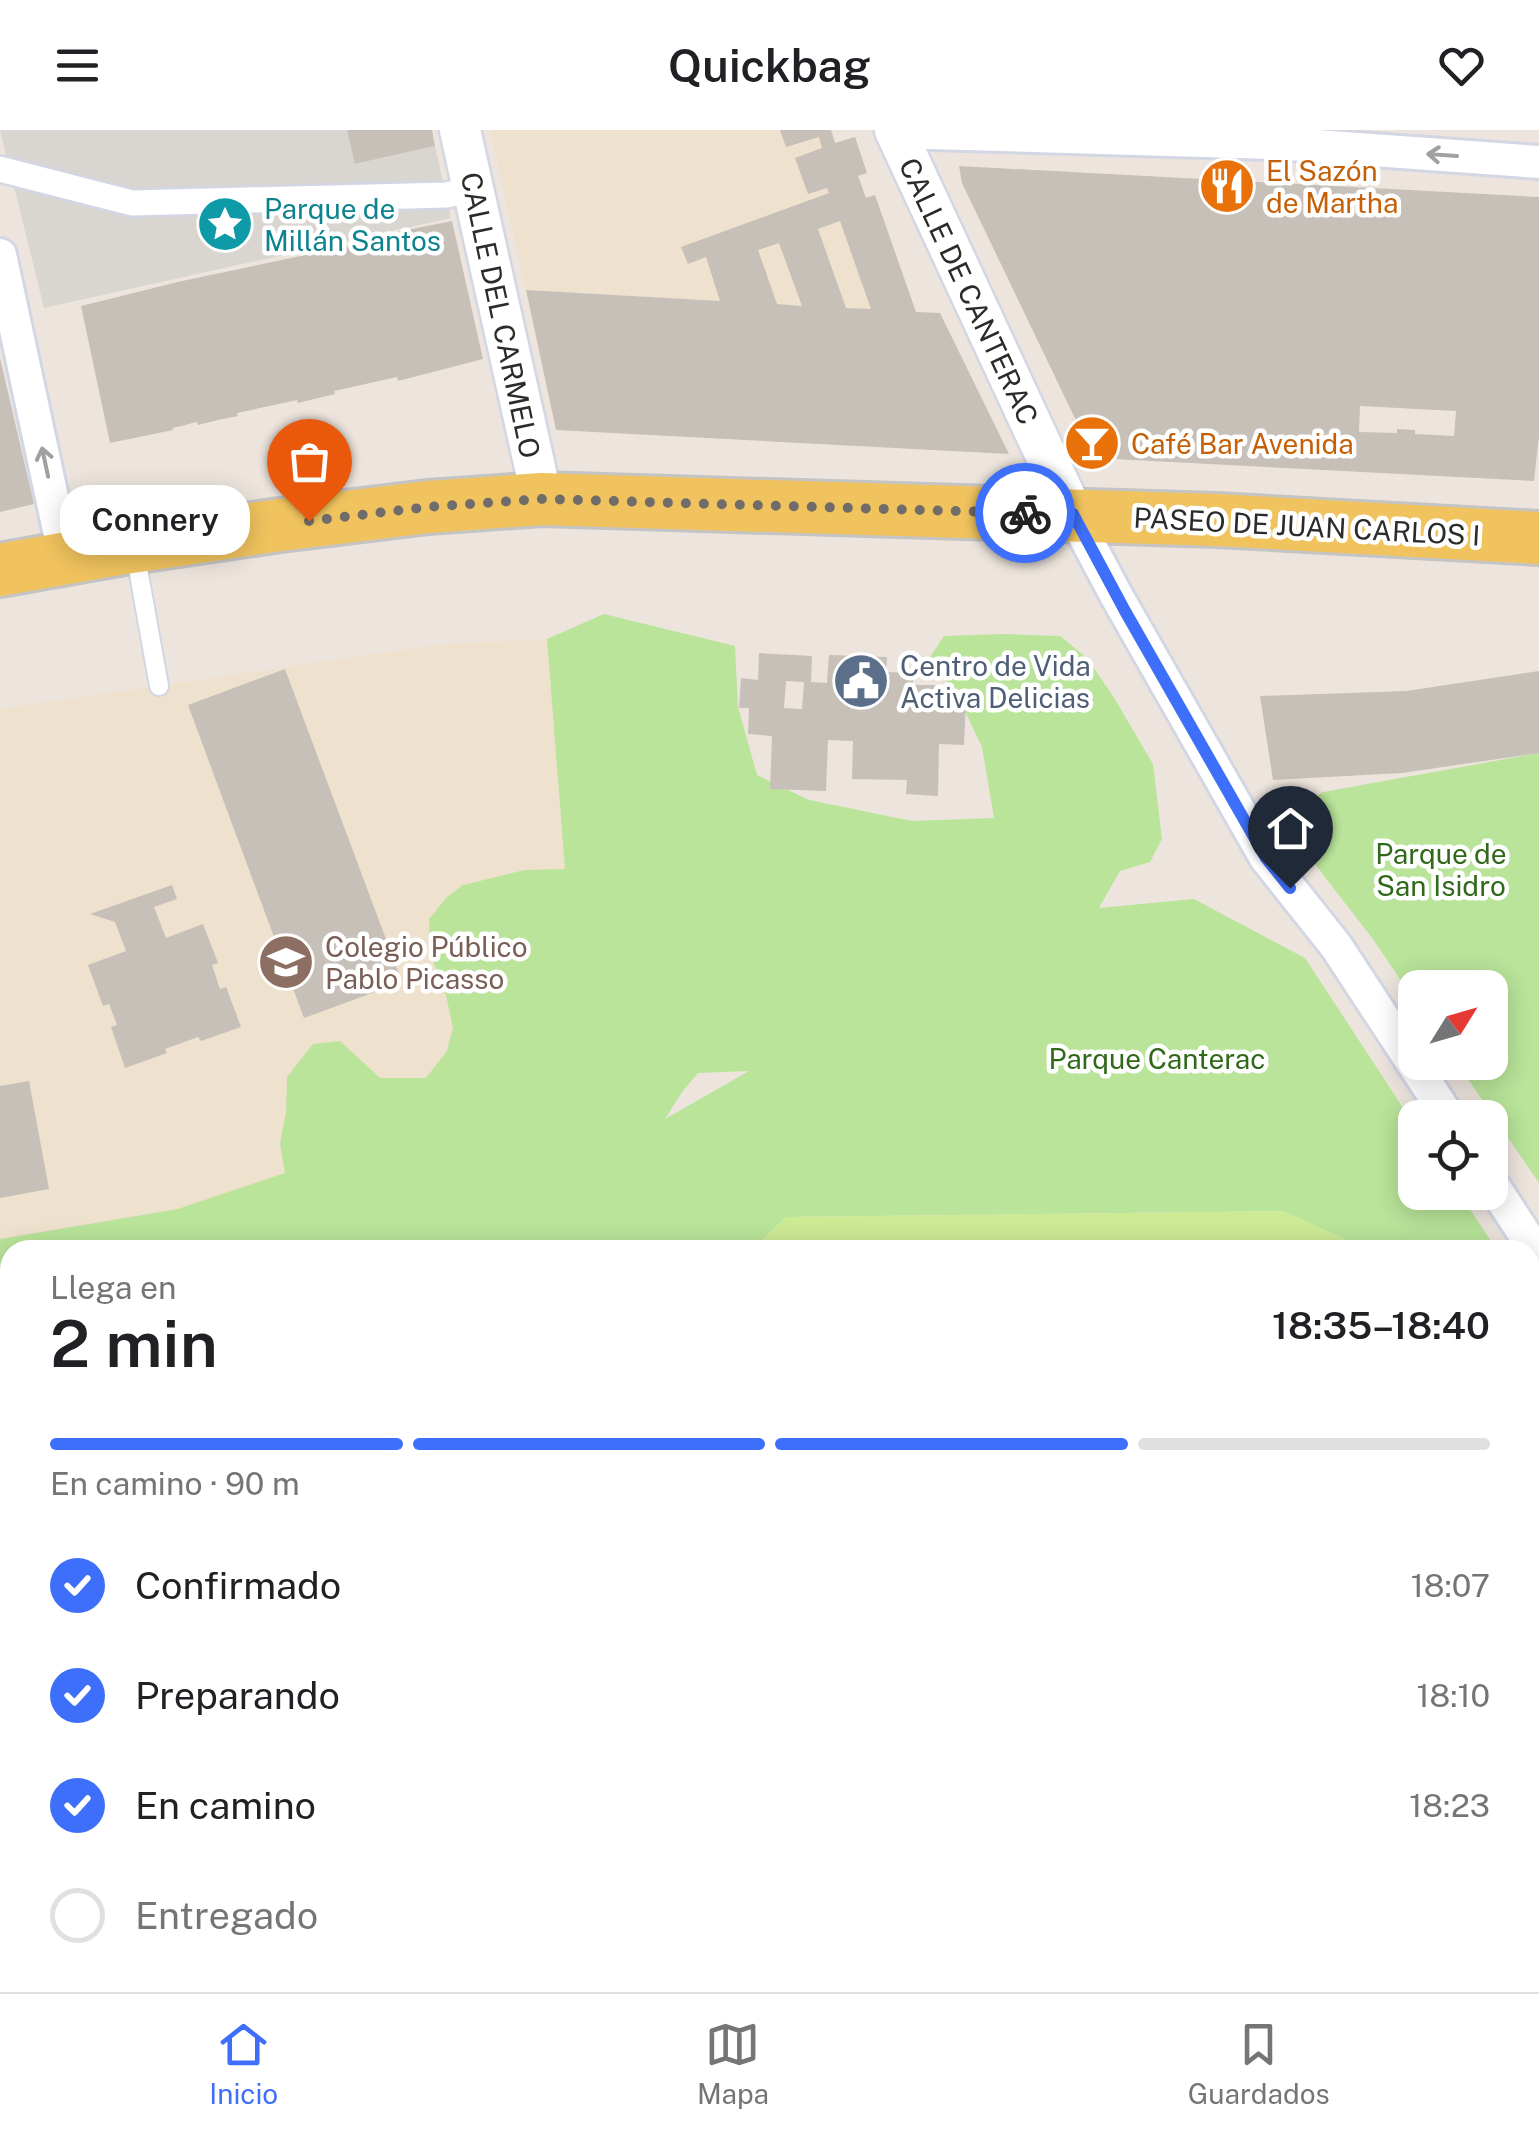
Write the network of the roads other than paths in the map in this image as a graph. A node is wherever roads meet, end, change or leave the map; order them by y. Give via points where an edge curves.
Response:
1 (460, 130) edge
2 (895, 131) edge
3 (1276, 136) edge
4 (1539, 162) edge
5 (0, 169) edge
6 (474, 189) junction
7 (0, 255) edge
8 (542, 499) junction
9 (1073, 514) junction
10 (1539, 538) edge
11 (134, 546) junction
12 (65, 558) junction
13 (0, 570) edge
14 (159, 686) dead end
15 (1436, 1100) edge
16 (1508, 1209) edge
17 (1529, 1240) edge

1 - 6 street, CALLE DEL CARMELO
2 - 3 street
2 - 9 street, CALLE DE CANTERAC
4 -> 3 street
5 - 6 street via 132,202
6 - 8 street, CALLE DEL CARMELO
12 -> 7 street
8 - 9 main road, PASEO DE JUAN CARLOS I
8 - 11 main road, PASEO DE JUAN CARLOS I via 428,507
9 - 10 main road, PASEO DE JUAN CARLOS I
9 - 15 street, CALLE DE CANTERAC via 1266,858 1336,946
11 - 12 main road, PASEO DE JUAN CARLOS I
11 - 14 lane
12 - 13 main road, PASEO DE JUAN CARLOS I
16 - 17 street

